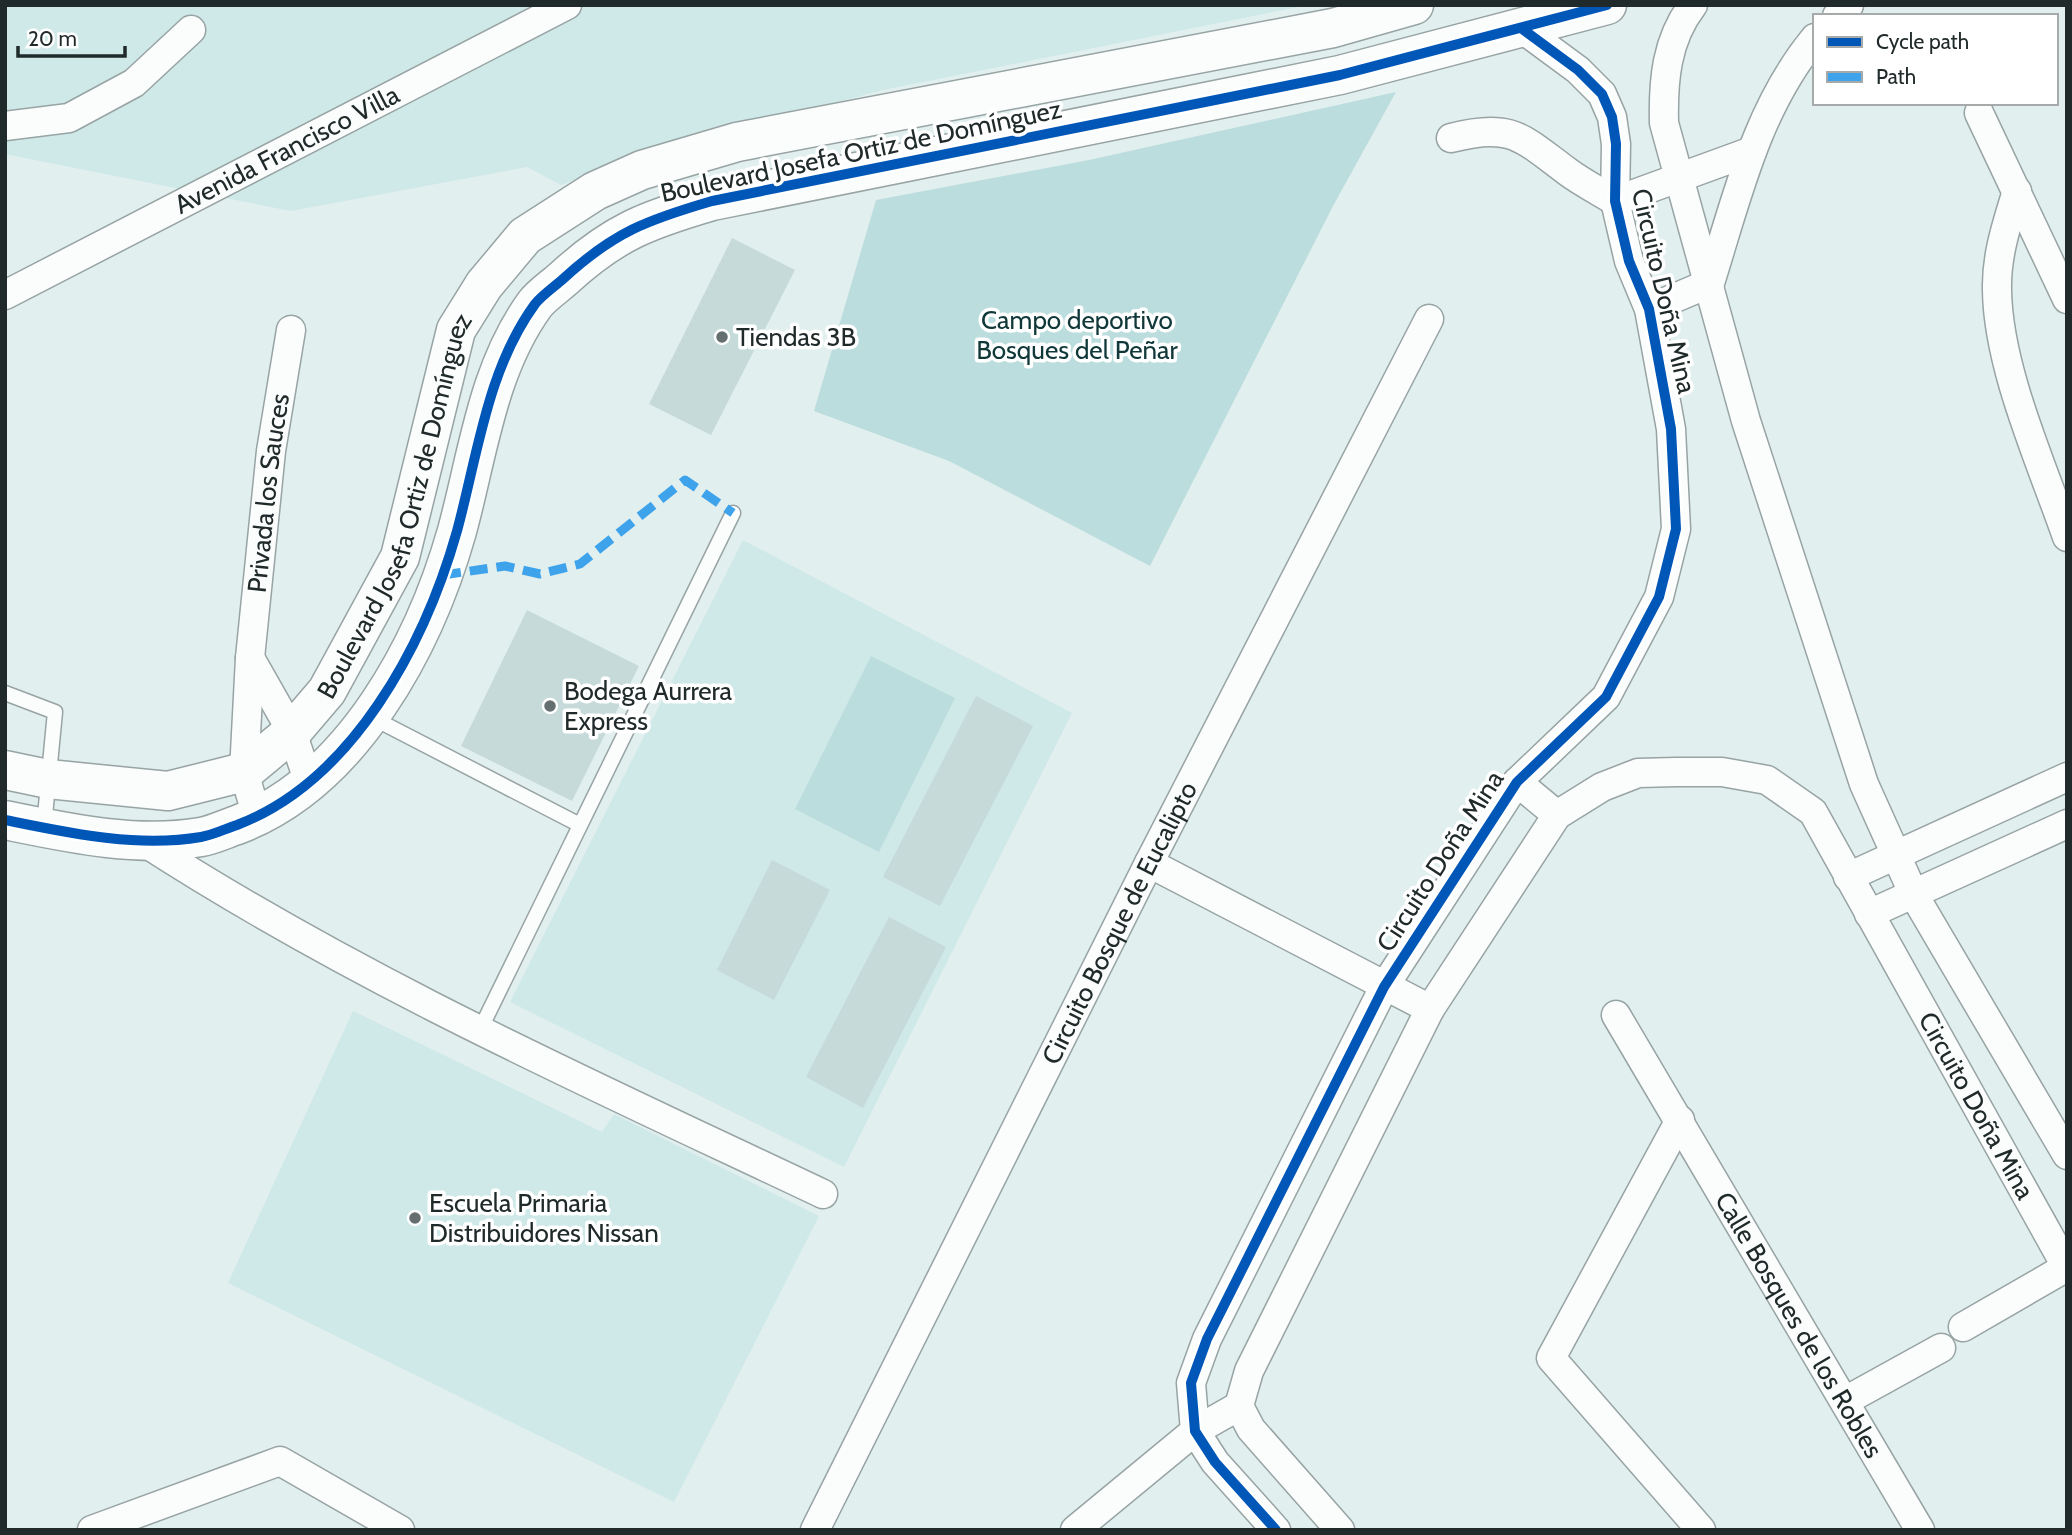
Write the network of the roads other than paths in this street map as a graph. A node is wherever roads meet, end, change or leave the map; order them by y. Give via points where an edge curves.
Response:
1 (567, 5) edge
2 (1415, 5) edge
3 (1607, 5) edge
4 (1693, 5) edge
5 (1521, 28) junction
6 (191, 30) dead end
7 (1813, 40) edge
8 (918, 109) junction
9 (1979, 113) dead end
10 (5, 125) edge
11 (1451, 138) dead end
12 (1752, 151) junction
13 (926, 159) junction
14 (676, 160) junction
15 (1679, 176) junction
16 (2017, 191) junction
17 (1615, 201) junction
18 (689, 208) junction
19 (1710, 283) junction
20 (5, 295) edge
21 (2067, 299) edge
22 (1649, 309) junction
23 (1429, 319) dead end
24 (291, 330) dead end
25 (733, 513) dead end
26 (2067, 537) edge
27 (400, 558) junction
28 (443, 575) junction
29 (250, 658) junction
30 (5, 693) edge
31 (371, 717) junction
32 (292, 732) junction
33 (5, 770) edge
34 (244, 772) junction
35 (2067, 776) edge
36 (48, 779) junction
37 (1517, 782) junction
38 (309, 783) junction
39 (1557, 815) junction
40 (257, 817) junction
41 (5, 820) edge
42 (2067, 824) edge
43 (580, 825) junction
44 (43, 828) junction
45 (144, 842) junction
46 (1896, 855) junction
47 (1149, 863) junction
48 (1849, 877) junction
49 (1914, 895) junction
50 (1869, 914) junction
51 (1384, 987) junction
52 (1430, 1009) junction
53 (1616, 1015) dead end
54 (479, 1032) junction
55 (1680, 1120) junction
56 (2067, 1155) edge
57 (823, 1194) dead end
58 (2067, 1268) edge
59 (1963, 1327) dead end
60 (1941, 1348) dead end
61 (1846, 1401) junction
62 (1239, 1406) junction
63 (1195, 1431) junction
64 (94, 1529) edge
65 (400, 1530) edge
66 (815, 1530) edge
67 (1076, 1530) edge
68 (1276, 1530) edge
69 (1340, 1530) edge
70 (1701, 1530) edge
71 (1920, 1530) edge

1 - 20 street, Avenida Francisco Villa
2 - 8 street, Boulevard Josefa Ortiz de Domínguez via 1333,28
3 - 5 street, Boulevard Josefa Ortiz de Domínguez
4 - 15 street, Circuito Doña Mina via 1671,46 1663,84 1664,123
5 - 13 street, Boulevard Josefa Ortiz de Domínguez via 1340,75
5 - 17 street, Circuito Doña Mina via 1578,70 1601,94 1612,117 1616,144
6 - 10 street via 134,83 69,118
7 - 12 street, Circuito Doña Mina via 1779,87
8 - 13 street
8 - 14 street, Boulevard Josefa Ortiz de Domínguez via 737,142
9 - 16 street
11 - 17 street via 1481,130 1513,135 1538,146
12 - 15 street
12 - 19 street, Circuito Doña Mina
13 - 18 street, Boulevard Josefa Ortiz de Domínguez
14 - 18 street
14 - 27 street, Boulevard Josefa Ortiz de Domínguez via 595,191 525,236 484,285 456,330
15 - 17 street
15 - 19 street, Circuito Doña Mina
16 - 21 street
16 - 26 street via 2003,235 1997,290 2005,355
17 - 22 street, Circuito Doña Mina via 1629,261
18 - 28 street, Boulevard Josefa Ortiz de Domínguez via 643,221 590,253 536,304 502,364
19 - 22 street
19 - 46 street, Circuito Doña Mina via 1746,421 1822,663 1864,784
22 - 37 street, Circuito Doña Mina via 1671,429 1675,479 1676,529 1659,597 1606,696
23 - 47 street, Circuito Bosque de Eucalipto
24 - 29 street, Privada los Sauces via 271,450
25 - 43 lane
27 - 28 street
27 - 32 street, Boulevard Josefa Ortiz de Domínguez via 327,691
28 - 31 street, Boulevard Josefa Ortiz de Domínguez via 414,642
29 - 32 street
29 - 34 street, Privada los Sauces
30 - 36 lane via 55,712
31 - 38 street, Boulevard Josefa Ortiz de Domínguez
31 - 43 lane
32 - 34 street, Boulevard Josefa Ortiz de Domínguez
32 - 38 street
33 - 36 street, Boulevard Josefa Ortiz de Domínguez
34 - 36 street, Boulevard Josefa Ortiz de Domínguez via 168,791
34 - 40 street, Privada los Sauces
35 - 46 street
36 - 44 lane
37 - 39 street
37 - 51 street, Circuito Doña Mina
38 - 40 street, Boulevard Josefa Ortiz de Domínguez
39 - 48 street, Circuito Doña Mina via 1602,787 1638,773 1722,772 1767,780 1813,812
39 - 52 street, Circuito Doña Mina
40 - 45 street, Boulevard Josefa Ortiz de Domínguez via 204,837
41 - 44 street, Boulevard Josefa Ortiz de Domínguez
42 - 49 street
43 - 54 lane
44 - 45 street, Boulevard Josefa Ortiz de Domínguez
45 - 54 street via 210,885
46 - 48 street
46 - 49 street, Circuito Doña Mina
47 - 51 street
47 - 66 street, Circuito Bosque de Eucalipto
48 - 50 street, Circuito Doña Mina
49 - 50 street
49 - 56 street, Circuito Doña Mina
50 - 58 street, Circuito Doña Mina
51 - 52 street
51 - 63 street, Circuito Doña Mina via 1207,1339 1191,1383
52 - 62 street, Circuito Doña Mina via 1249,1371
53 - 55 street, Calle Bosques de los Robles
54 - 57 street
55 - 61 street, Calle Bosques de los Robles
55 - 70 street via 1551,1358
58 - 59 street
60 - 61 street
61 - 71 street, Calle Bosques de los Robles
62 - 63 street
62 - 69 street via 1251,1429
63 - 67 street
63 - 68 street, Circuito Doña Mina via 1214,1462
64 - 65 street via 280,1461

